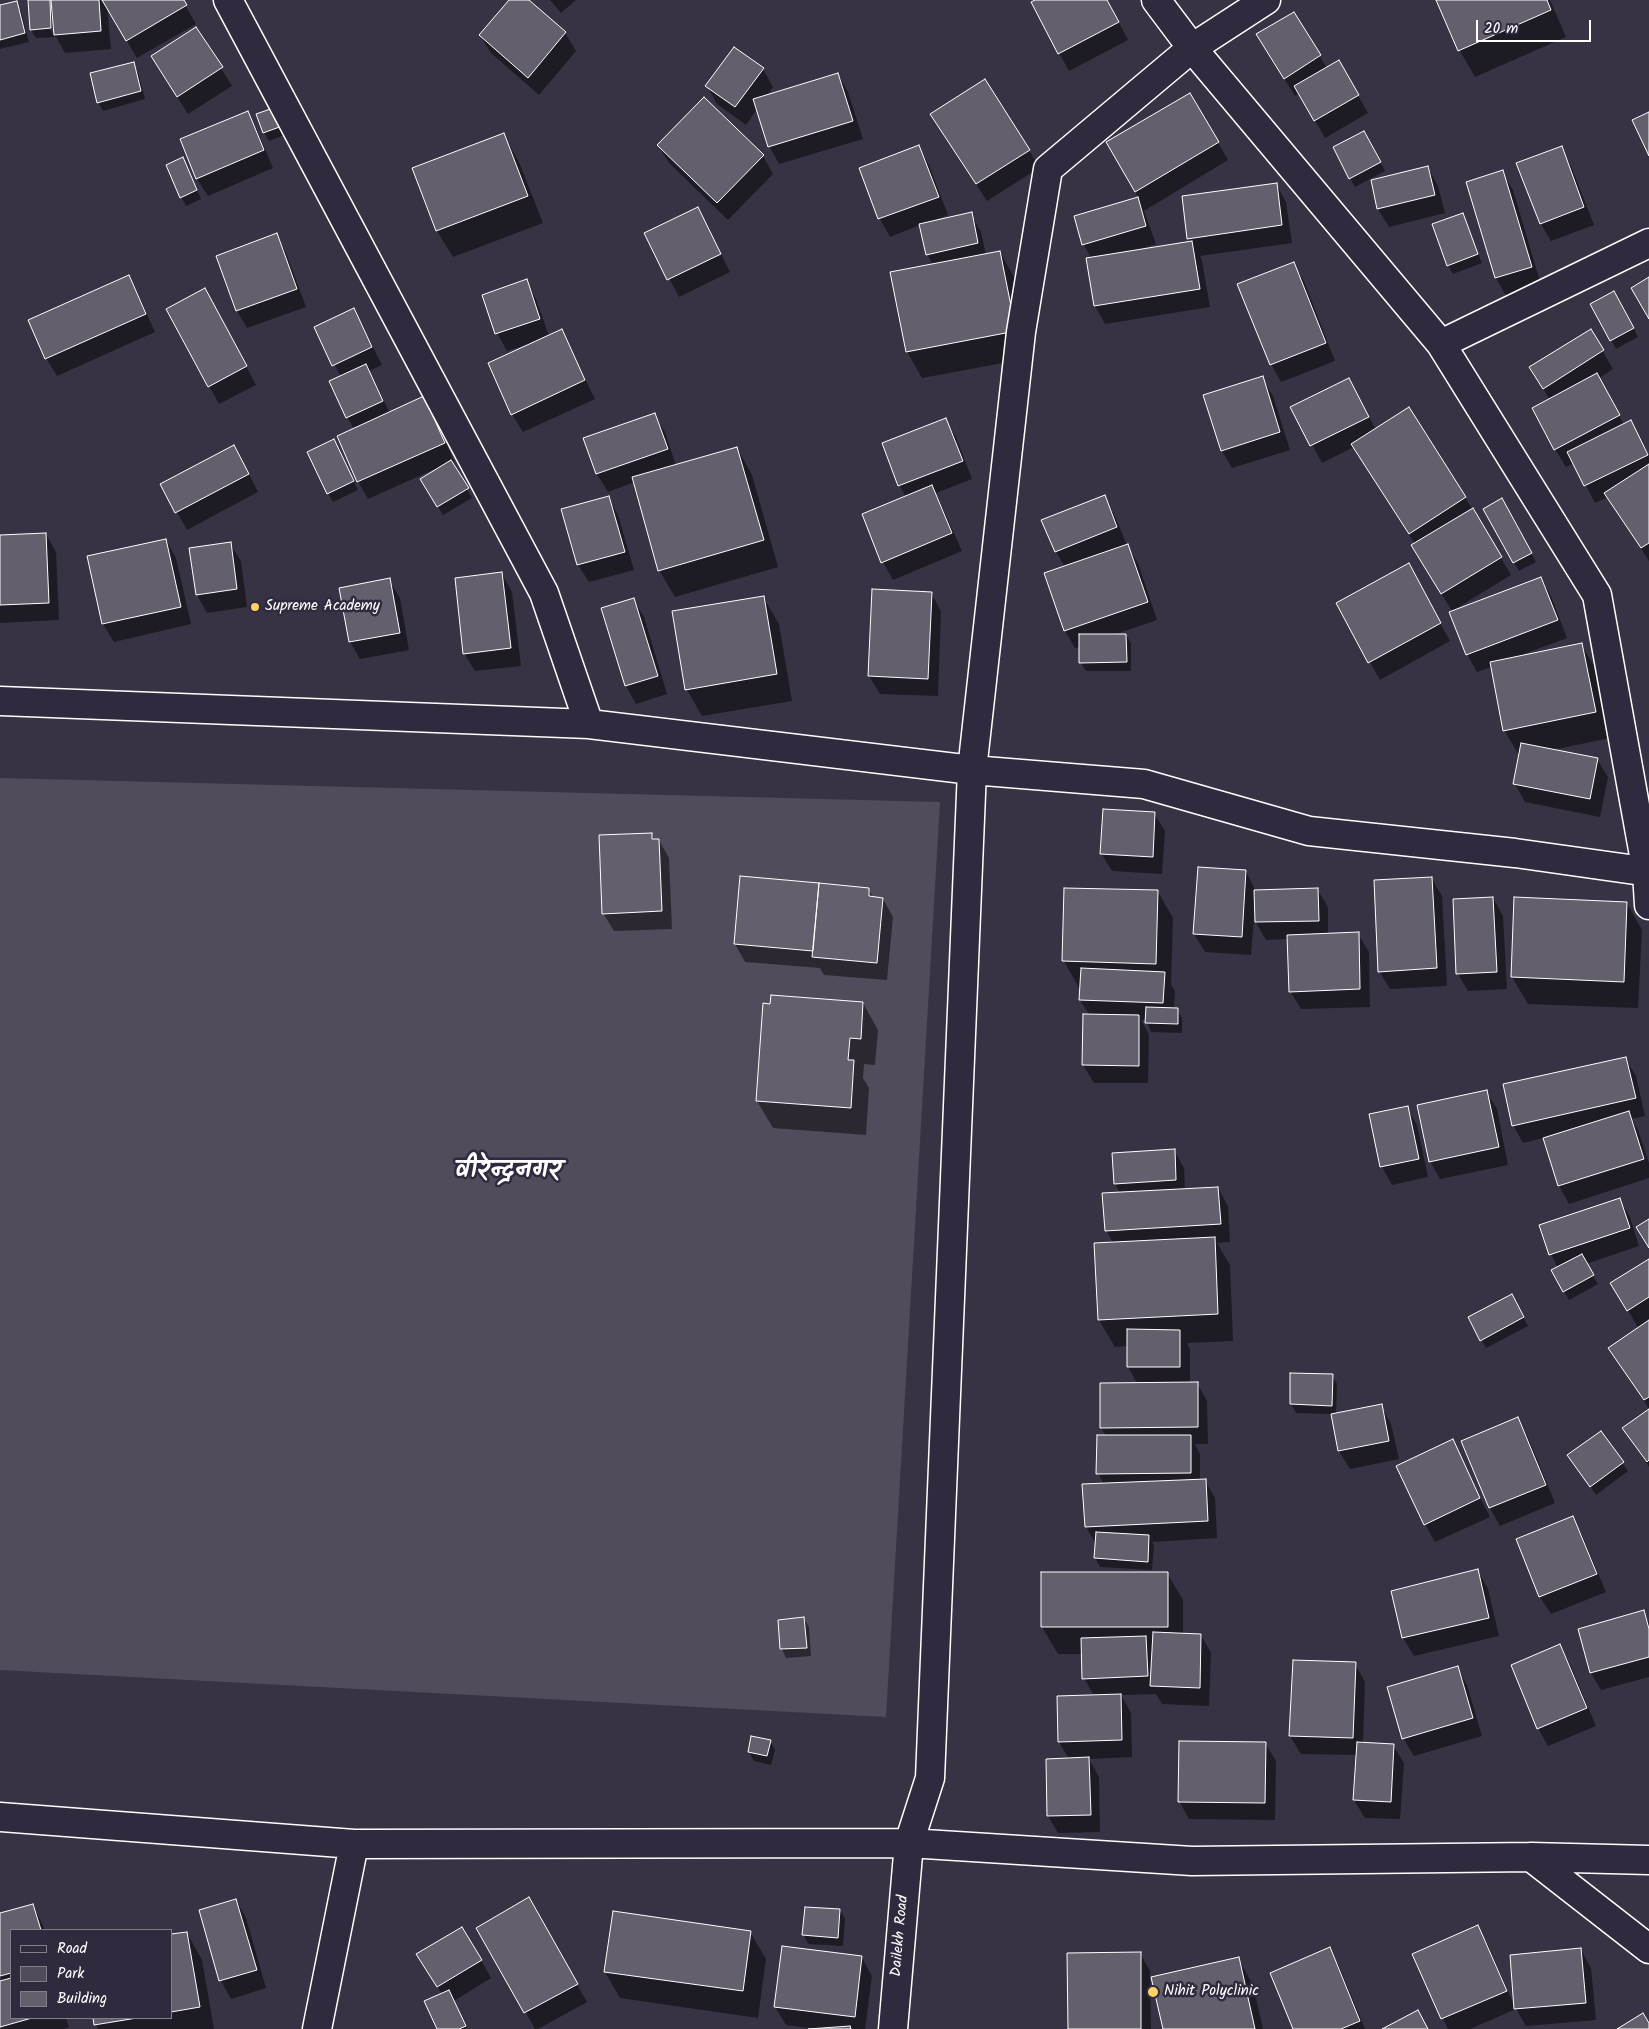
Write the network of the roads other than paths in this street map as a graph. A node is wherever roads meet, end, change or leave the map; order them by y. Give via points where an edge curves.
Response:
1 (228, 0) edge
2 (1156, 0) edge
3 (1266, 0) edge
4 (1192, 48) junction
5 (1649, 243) edge
6 (1441, 344) junction
7 (0, 701) edge
8 (589, 724) junction
9 (972, 770) junction
10 (1648, 872) edge
11 (1649, 905) edge
12 (0, 1817) edge
13 (909, 1843) junction
14 (354, 1844) junction
15 (1531, 1857) junction
16 (1649, 1860) edge
17 (1649, 1949) edge
18 (317, 2029) edge
19 (893, 2029) edge

1 - 8 street via 544,593
2 - 4 street
3 - 4 street, Dailekh Road
4 - 6 street
4 - 9 street, Dailekh Road via 1048,168 1022,332
5 - 6 street
6 - 10 street via 1597,595
7 - 8 street
8 - 9 street
9 - 10 street via 1144,784 1308,830 1515,853
9 - 13 street, Dailekh Road via 930,1778
10 - 11 street
12 - 14 street
13 - 14 street
13 - 15 street via 1192,1861
13 - 19 street, Dailekh Road
14 - 18 street
15 - 16 street
15 - 17 street

